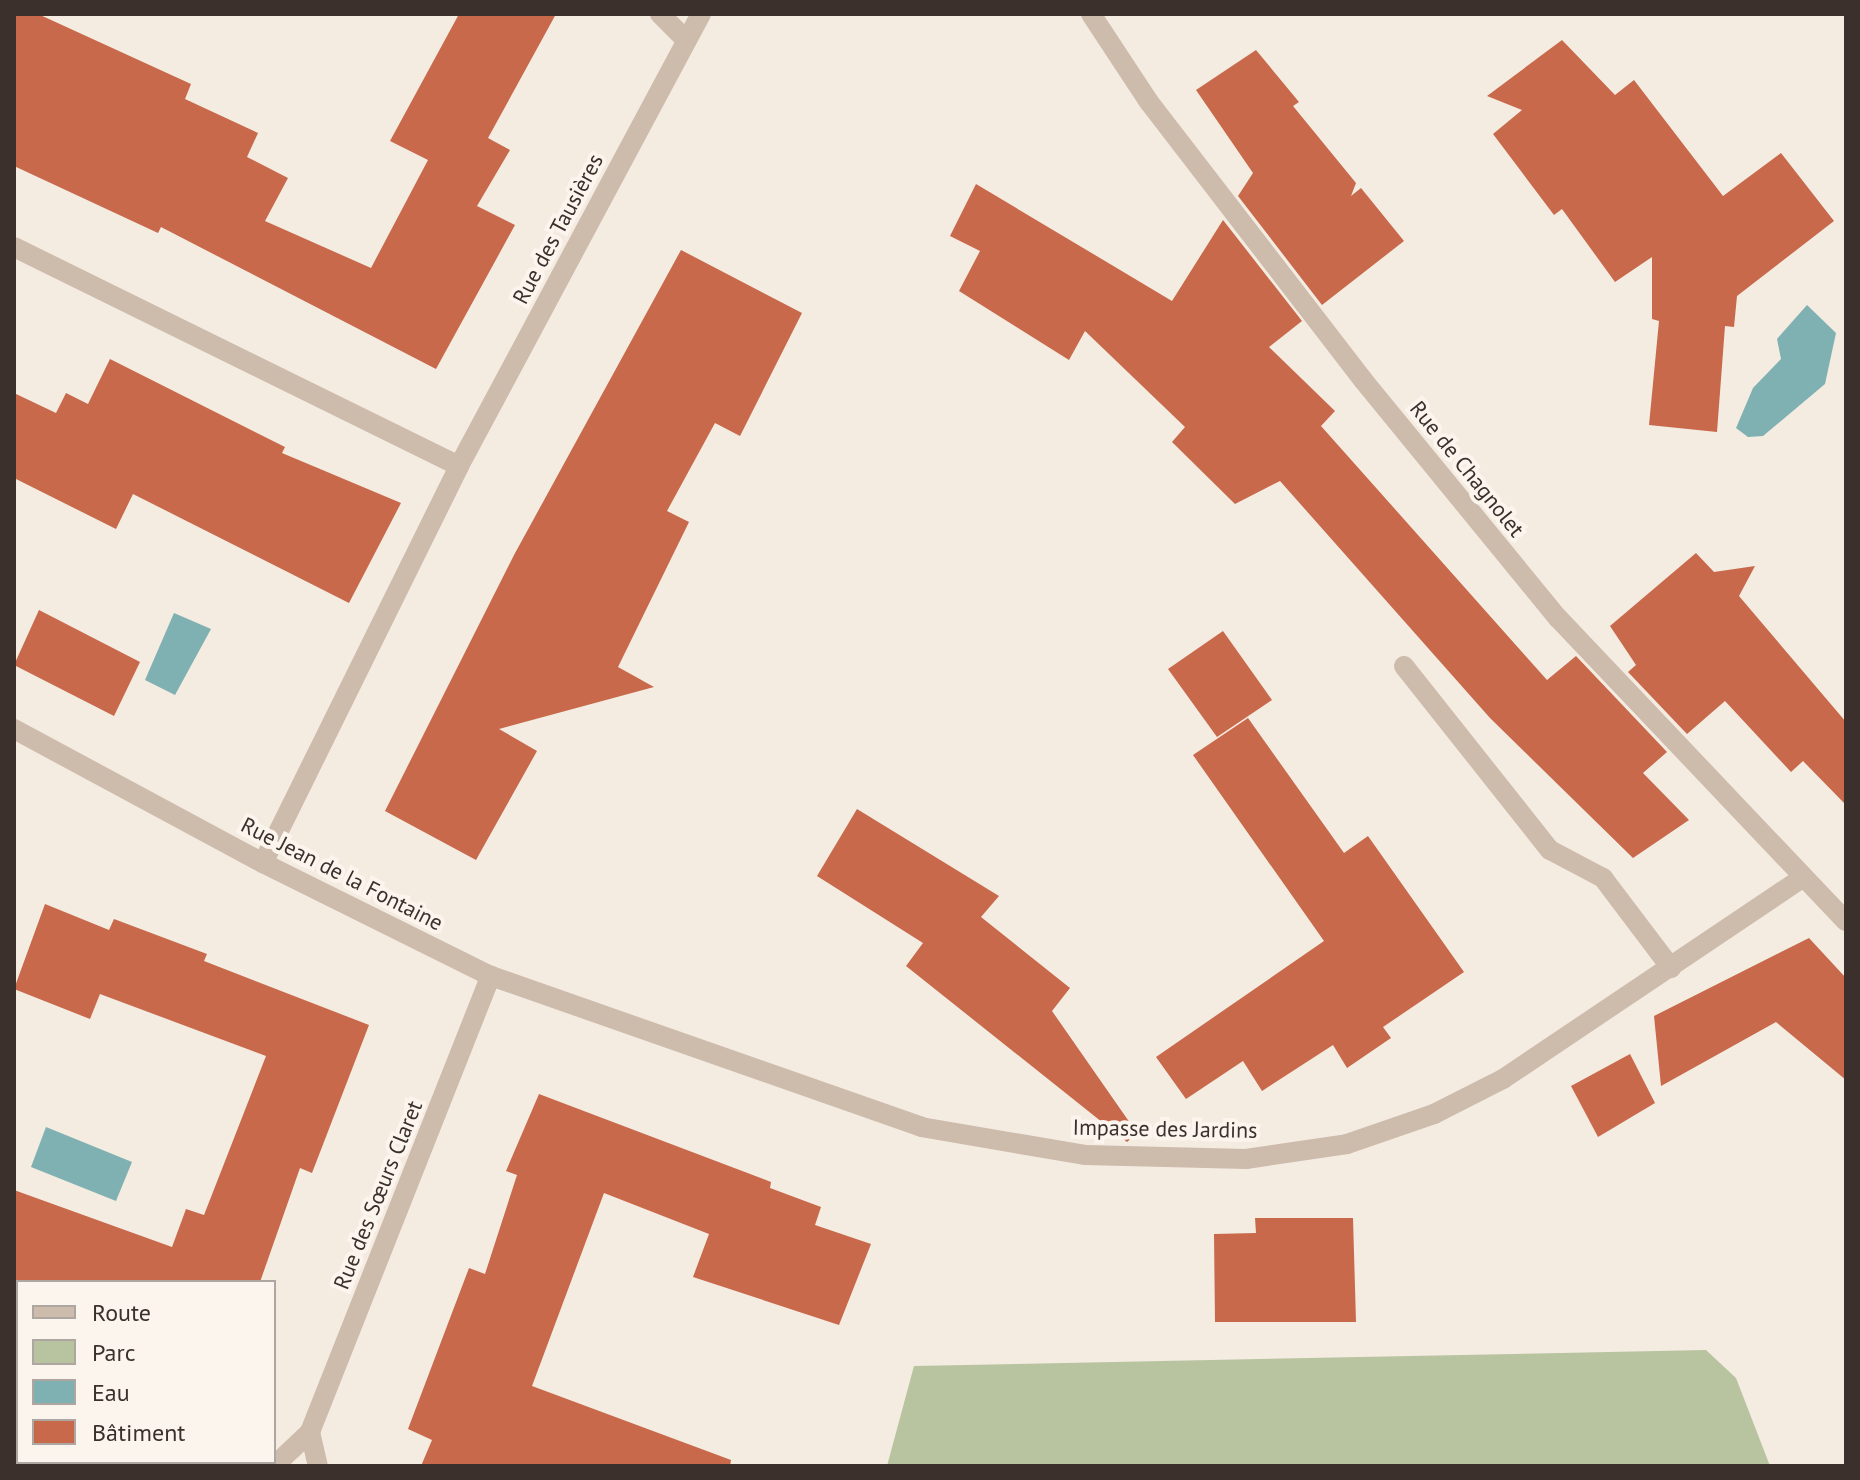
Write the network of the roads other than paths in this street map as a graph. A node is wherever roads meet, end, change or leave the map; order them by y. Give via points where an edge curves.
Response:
1 (660, 14) edge
2 (701, 14) edge
3 (1091, 14) edge
4 (686, 40) junction
5 (14, 247) edge
6 (459, 466) junction
7 (1404, 666) dead end
8 (14, 729) edge
9 (263, 863) junction
10 (1802, 878) junction
11 (1846, 921) edge
12 (1671, 968) junction
13 (491, 976) junction
14 (661, 1037) joint
15 (310, 1432) junction
16 (274, 1466) edge
17 (318, 1466) edge

1 - 4 street
2 - 4 street, Rue des Tausières
3 - 10 street, Rue de Chagnolet via 1149,102 1353,367 1549,606
4 - 6 street, Rue des Tausières
5 - 6 street
6 - 9 street, Rue des Tausières
7 - 12 street via 1550,850 1603,878
8 - 9 street, Rue Jean de la Fontaine
9 - 13 street, Rue Jean de la Fontaine
10 - 11 street, Rue de Chagnolet
10 - 12 street, Impasse des Jardins
12 - 14 street, Impasse des Jardins via 1503,1079 1434,1114 1347,1144 1246,1159 1085,1155 921,1127
13 - 14 street, Rue Jean de la Fontaine
13 - 15 street, Rue des Sœurs Claret
15 - 16 street, Rue des Sœurs Claret
15 - 17 street

